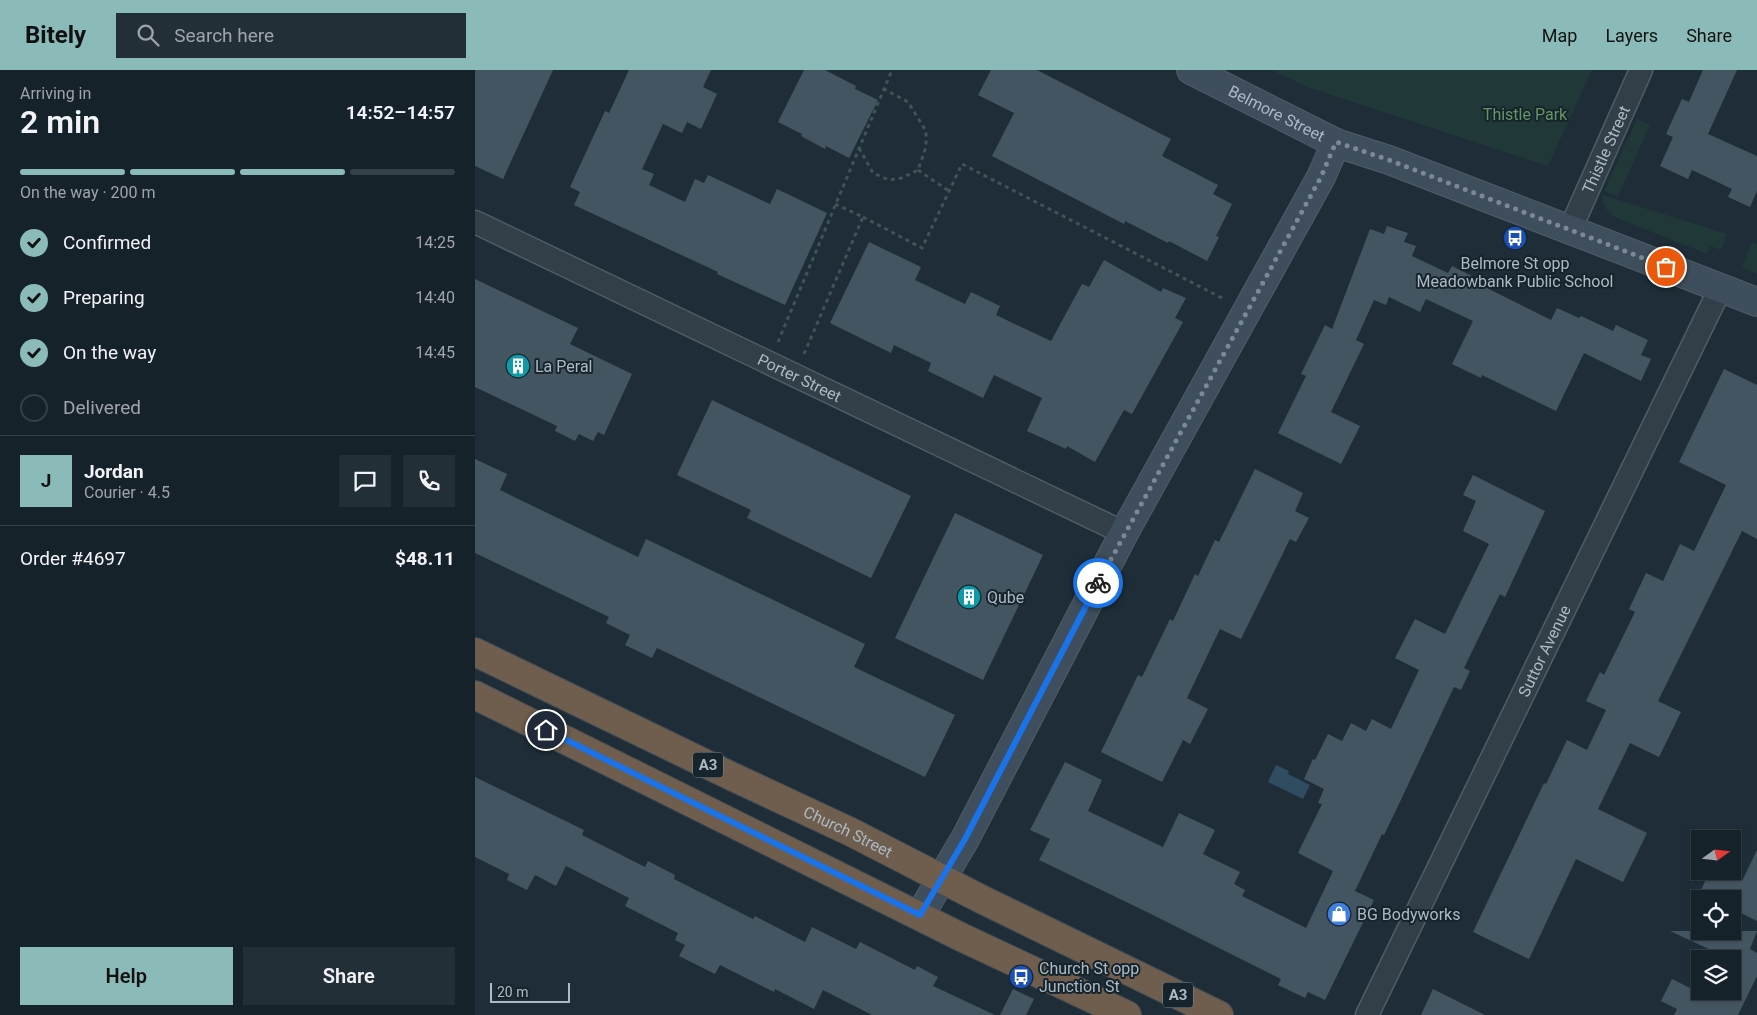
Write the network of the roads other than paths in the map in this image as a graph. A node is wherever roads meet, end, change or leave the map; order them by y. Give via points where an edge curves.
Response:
1 (1191, 70) edge
2 (1641, 70) edge
3 (1336, 142) junction
4 (475, 222) edge
5 (1570, 230) junction
6 (1721, 287) junction
7 (1757, 302) edge
8 (1124, 533) junction
9 (475, 652) edge
10 (475, 694) edge
11 (942, 878) junction
12 (920, 915) junction
13 (1127, 1015) edge
14 (1219, 1015) edge
15 (1367, 1015) edge

1 - 3 main road, Belmore Street
2 - 5 street, Thistle Street
3 - 5 main road, Belmore Street
3 - 8 main road via 1321,177
4 - 8 street, Porter Street
5 - 6 main road, Belmore Street
6 - 7 main road, Belmore Street
6 - 15 street, Suttor Avenue
8 - 11 main road
9 - 11 highway, Church Street / A3
10 - 12 highway, A3
11 - 12 main road
11 - 14 highway, Church Street / A3
12 - 13 highway, A3

